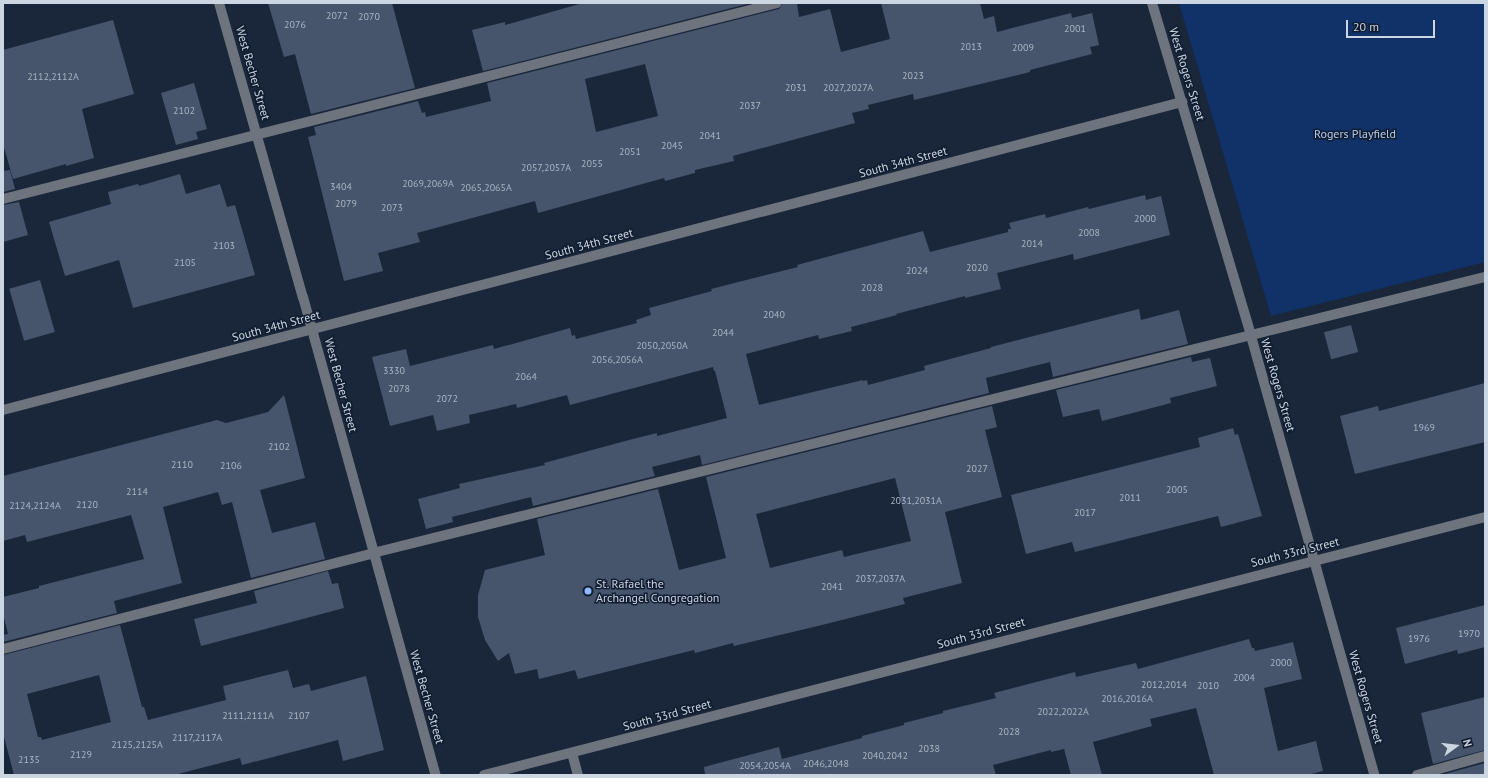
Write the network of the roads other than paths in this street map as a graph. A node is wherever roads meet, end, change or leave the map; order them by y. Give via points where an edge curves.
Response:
1 (219, 3) edge
2 (776, 3) edge
3 (1152, 3) edge
4 (1182, 102) junction
5 (257, 136) junction
6 (3, 199) edge
7 (1485, 277) edge
8 (312, 330) junction
9 (1251, 336) junction
10 (3, 410) edge
11 (1485, 517) edge
12 (373, 553) junction
13 (1314, 560) junction
14 (3, 649) edge
15 (572, 753) junction
16 (1485, 756) edge
17 (511, 772) edge
18 (436, 775) edge
19 (484, 775) edge
20 (578, 775) edge
21 (1374, 775) edge
22 (1417, 775) edge

1 - 5 street, West Becher Street
2 - 5 street
3 - 4 street, West Rogers Street
4 - 8 street, South 34th Street
4 - 9 street, West Rogers Street
5 - 6 street
5 - 8 street, West Becher Street
7 - 9 street
8 - 10 street, South 34th Street
8 - 12 street, West Becher Street
9 - 12 street
9 - 13 street, West Rogers Street
11 - 13 street, South 33rd Street
12 - 14 street
12 - 18 street, West Becher Street
13 - 15 street, South 33rd Street
13 - 21 street, West Rogers Street
15 - 17 street, South 33rd Street
15 - 20 street
16 - 22 street
17 - 19 street, South 33rd Street

